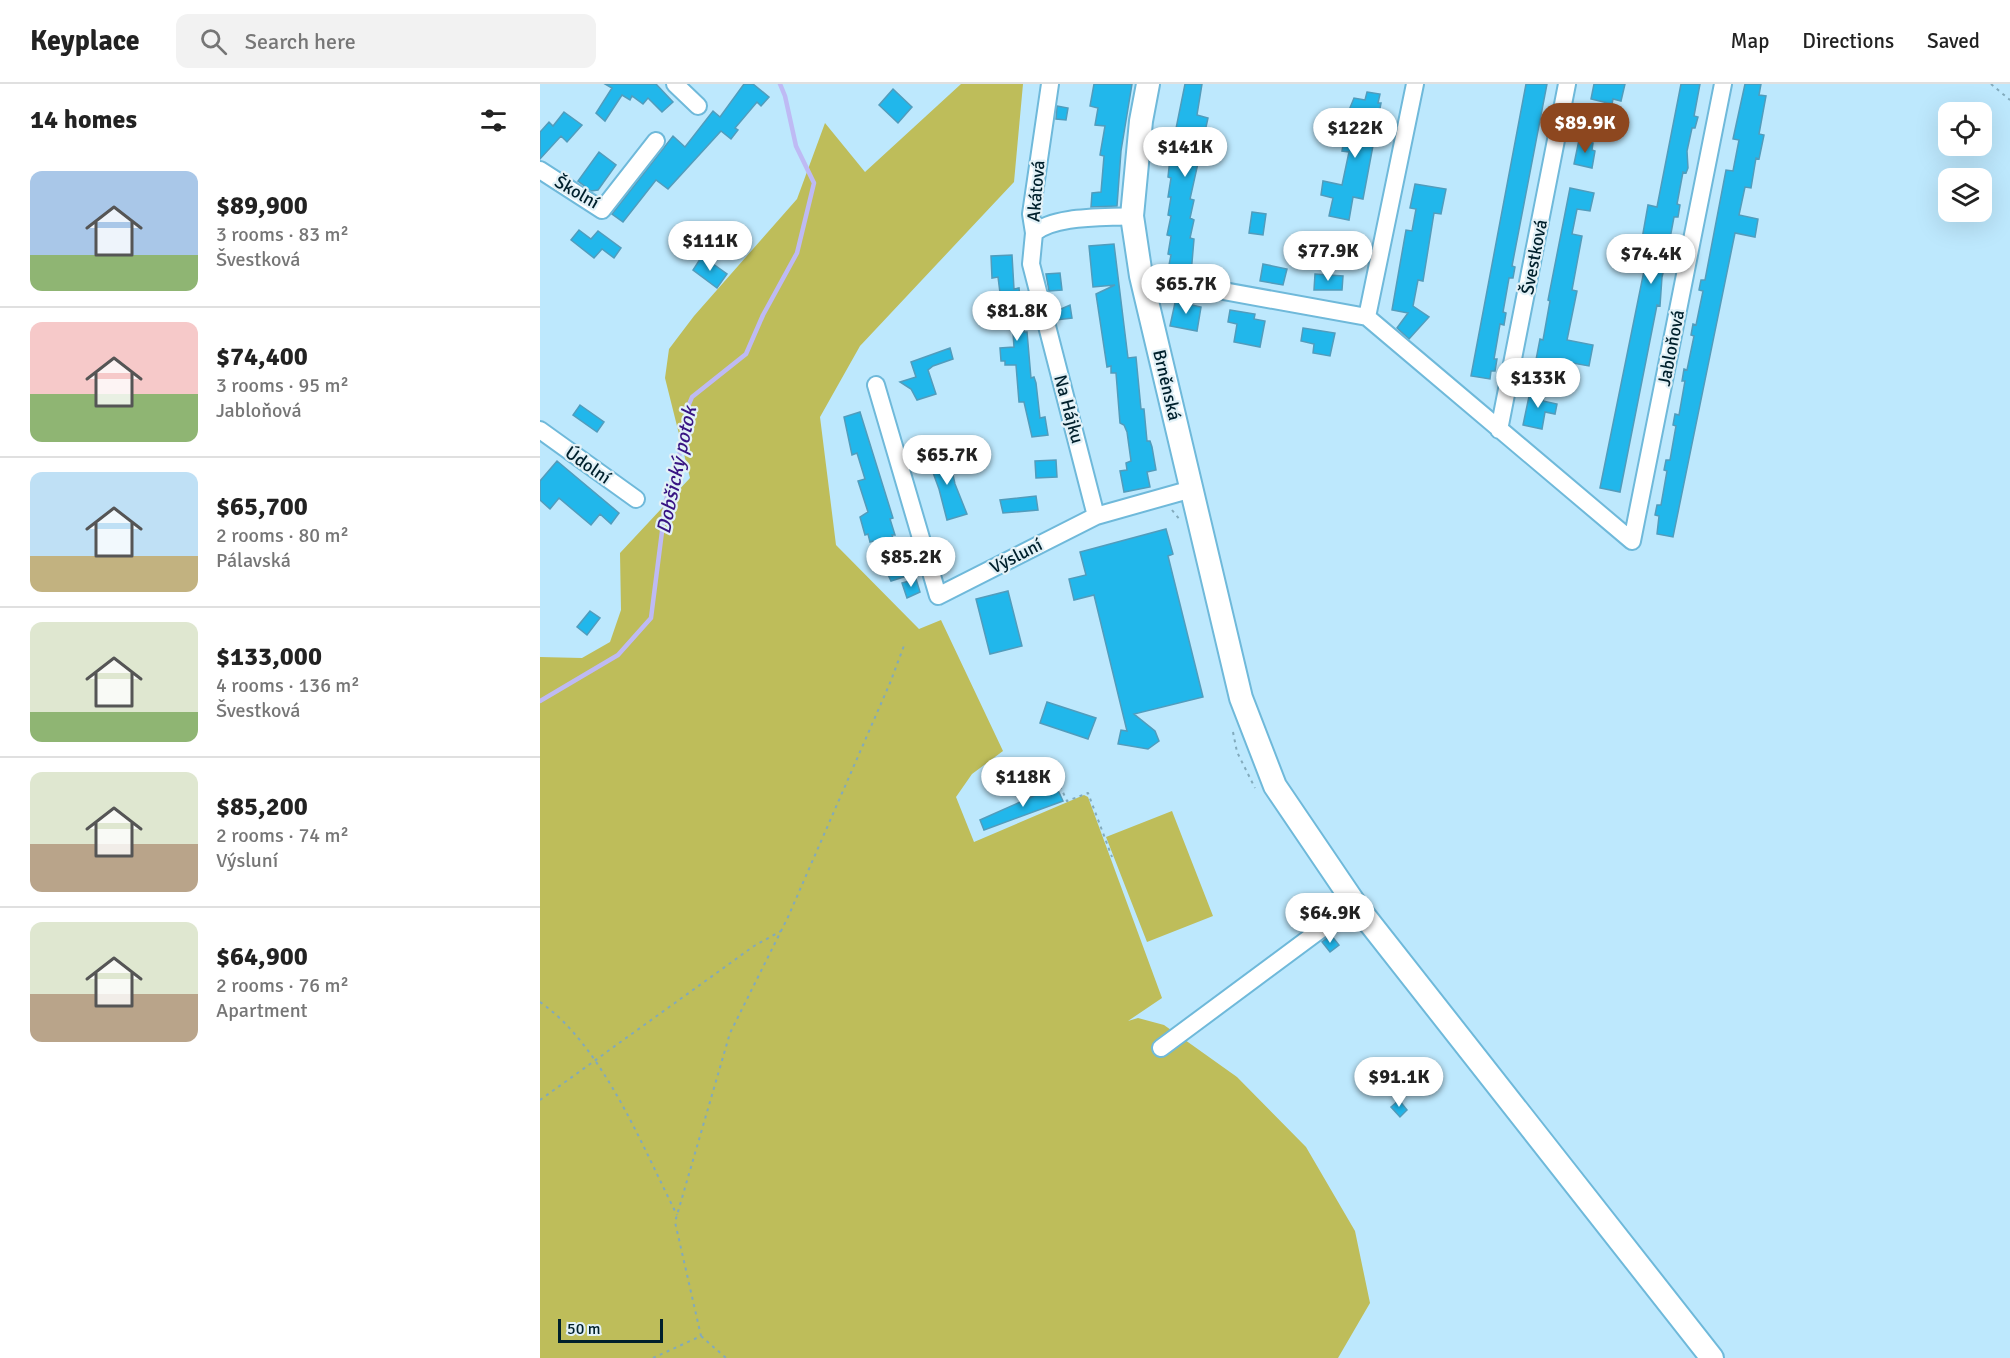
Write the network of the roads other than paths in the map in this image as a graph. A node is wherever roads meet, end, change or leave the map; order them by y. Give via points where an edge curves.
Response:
1 (675, 84) edge
2 (1050, 84) edge
3 (1148, 84) edge
4 (1415, 84) edge
5 (1567, 84) edge
6 (1723, 84) edge
7 (698, 106) dead end
8 (656, 141) dead end
9 (540, 170) edge
10 (1132, 216) junction
11 (1034, 233) junction
12 (1141, 276) junction
13 (1367, 317) junction
14 (876, 385) dead end
15 (540, 430) edge
16 (1499, 430) junction
17 (1194, 498) junction
18 (636, 499) dead end
19 (1096, 516) junction
20 (1355, 904) junction
21 (1161, 1048) dead end
22 (1712, 1358) edge

1 - 7 street
2 - 11 street, Akátová via 1033,198
3 - 10 main road, Brněnská
4 - 13 street
5 - 16 street, Švestková
6 - 16 street, Jabloňová via 1632,541
8 - 9 street, Školní via 602,210
10 - 11 street, Akátová via 1056,222 1043,225
10 - 12 main road, Brněnská
11 - 19 street, Na Hájku via 1031,264
12 - 13 street
12 - 17 main road, Brněnská
13 - 16 street
14 - 19 street, Výsluní via 938,596
15 - 18 street, Údolní
17 - 19 street
17 - 20 main road, Brněnská via 1241,698 1275,786
20 - 21 street
20 - 22 main road, Brněnská

